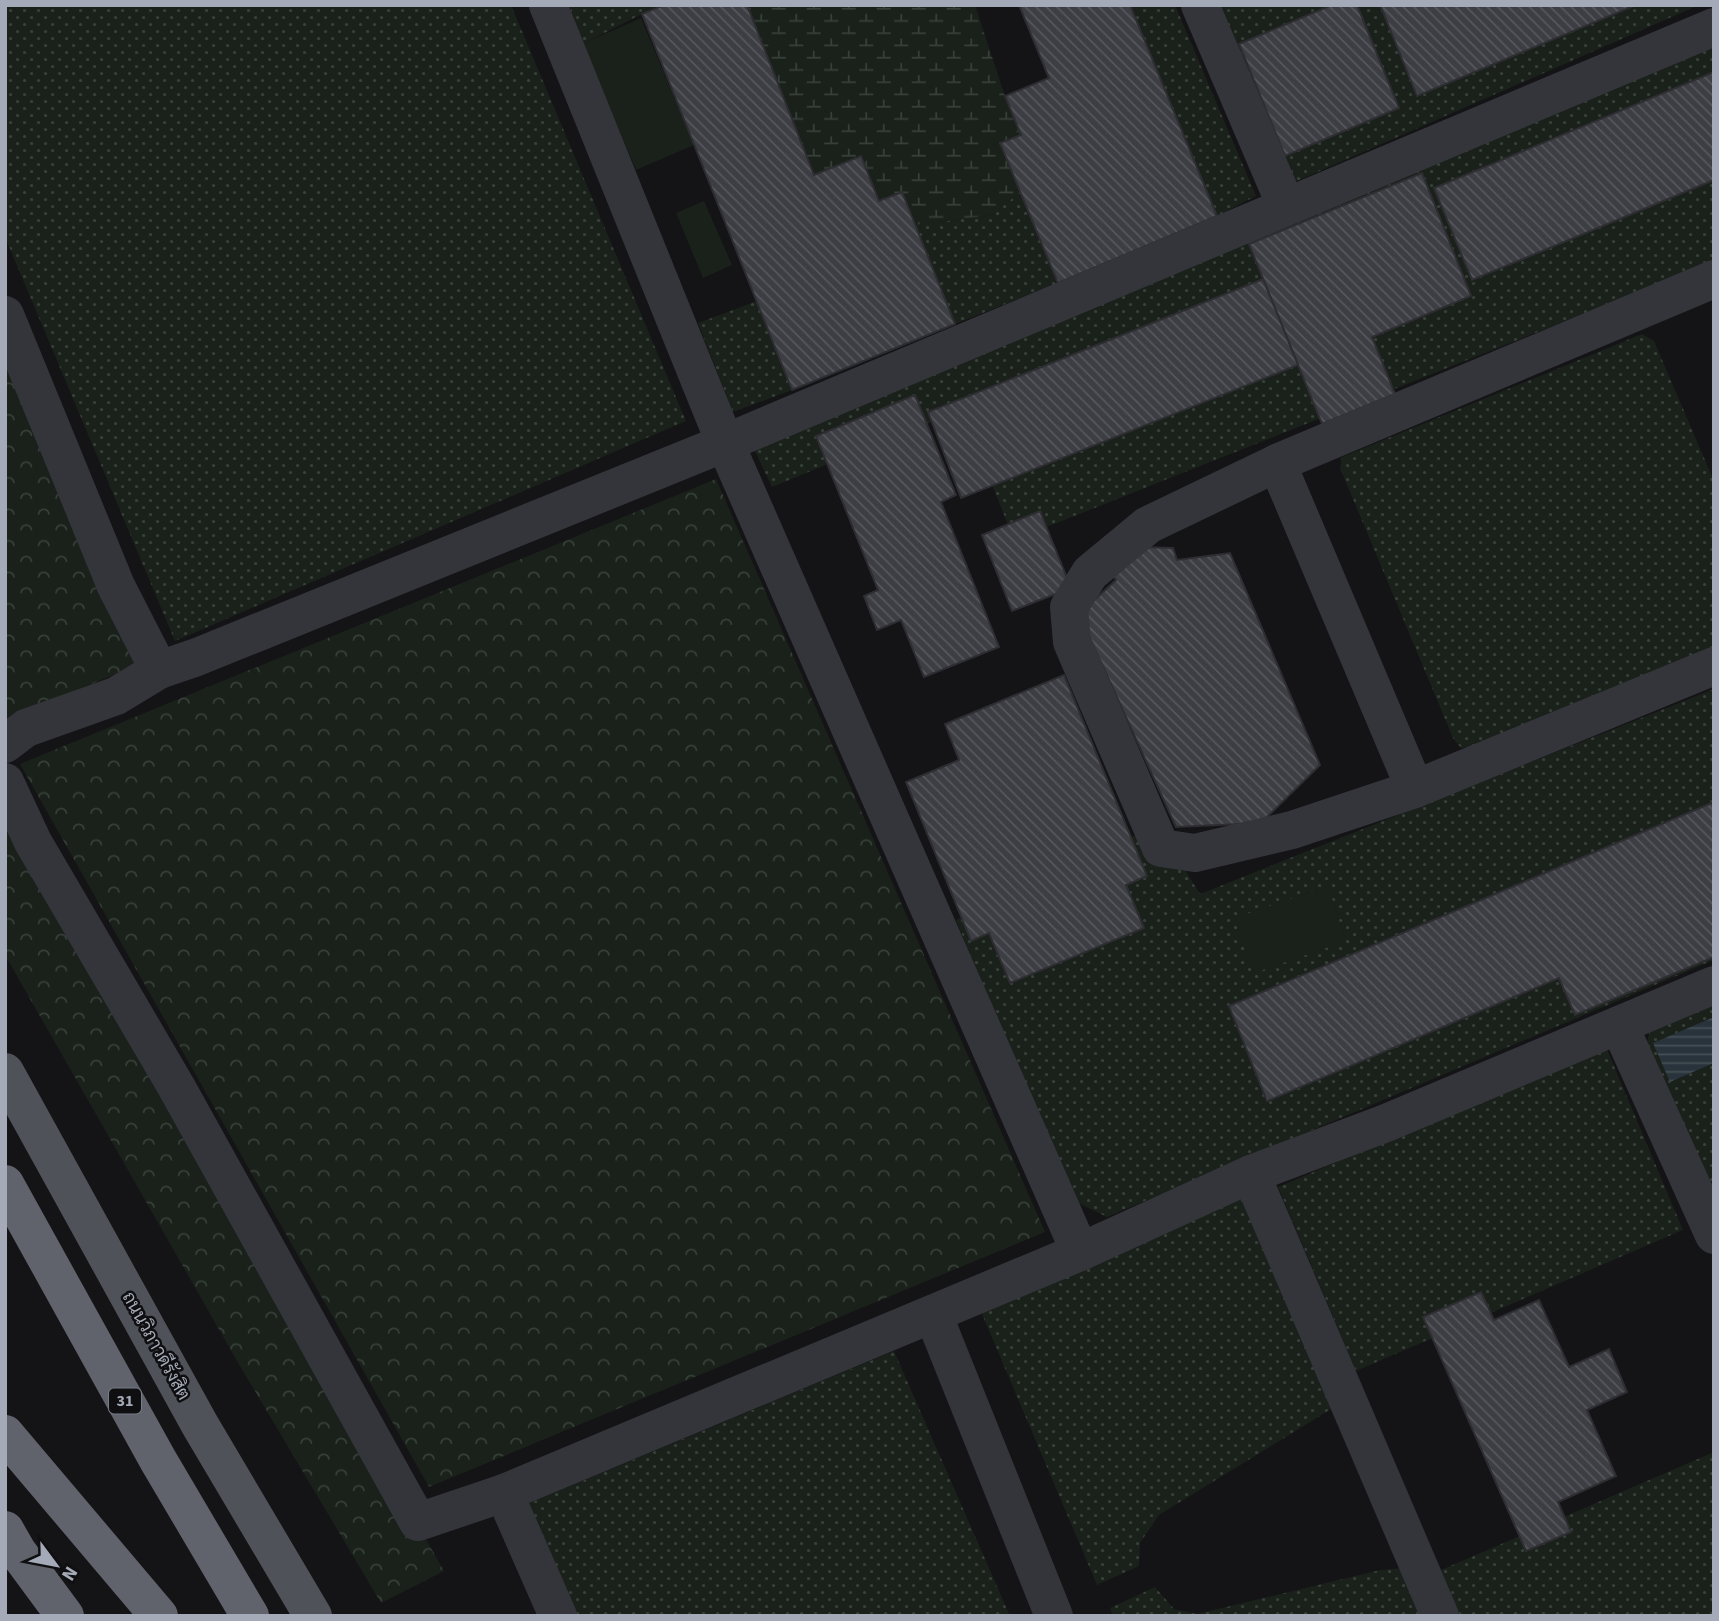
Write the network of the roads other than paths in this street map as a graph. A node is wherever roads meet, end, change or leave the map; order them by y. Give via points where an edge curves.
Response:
1 (548, 5) edge
2 (1199, 5) edge
3 (1714, 27) edge
4 (1286, 206) junction
5 (1714, 279) edge
6 (5, 315) edge
7 (725, 443) junction
8 (1278, 463) junction
9 (1714, 666) edge
10 (159, 670) junction
11 (5, 744) edge
12 (5, 782) edge
13 (1415, 789) junction
14 (1714, 985) edge
15 (1619, 1025) junction
16 (5, 1072) edge
17 (1251, 1174) junction
18 (5, 1184) edge
19 (1714, 1235) edge
20 (1080, 1252) junction
21 (933, 1314) junction
22 (5, 1434) edge
23 (504, 1493) junction
24 (11, 1540) edge
25 (65, 1616) edge
26 (159, 1616) edge
27 (250, 1616) edge
28 (313, 1616) edge
29 (558, 1616) edge
30 (1054, 1616) edge
31 (1440, 1616) edge

1 - 7 lane
2 - 4 lane
3 - 4 lane
4 - 7 lane
5 - 8 lane
6 - 10 lane via 116,586
7 - 10 lane
7 - 20 lane
8 - 13 lane
8 - 13 lane via 1148,525 1090,573 1069,607 1077,655 1161,848 1195,853 1292,830
9 - 13 lane
10 - 11 lane via 116,696 26,729
12 - 23 lane via 33,842 177,1088 418,1522
14 - 15 lane
15 - 17 lane
15 - 19 lane
16 - 28 main road, ถนนวิภาวดีรังสิต via 200,1424
17 - 20 lane
17 - 31 lane
18 - 27 highway, 31
20 - 21 lane
21 - 23 lane
21 - 30 lane
22 - 26 highway
23 - 29 lane
24 - 25 highway

